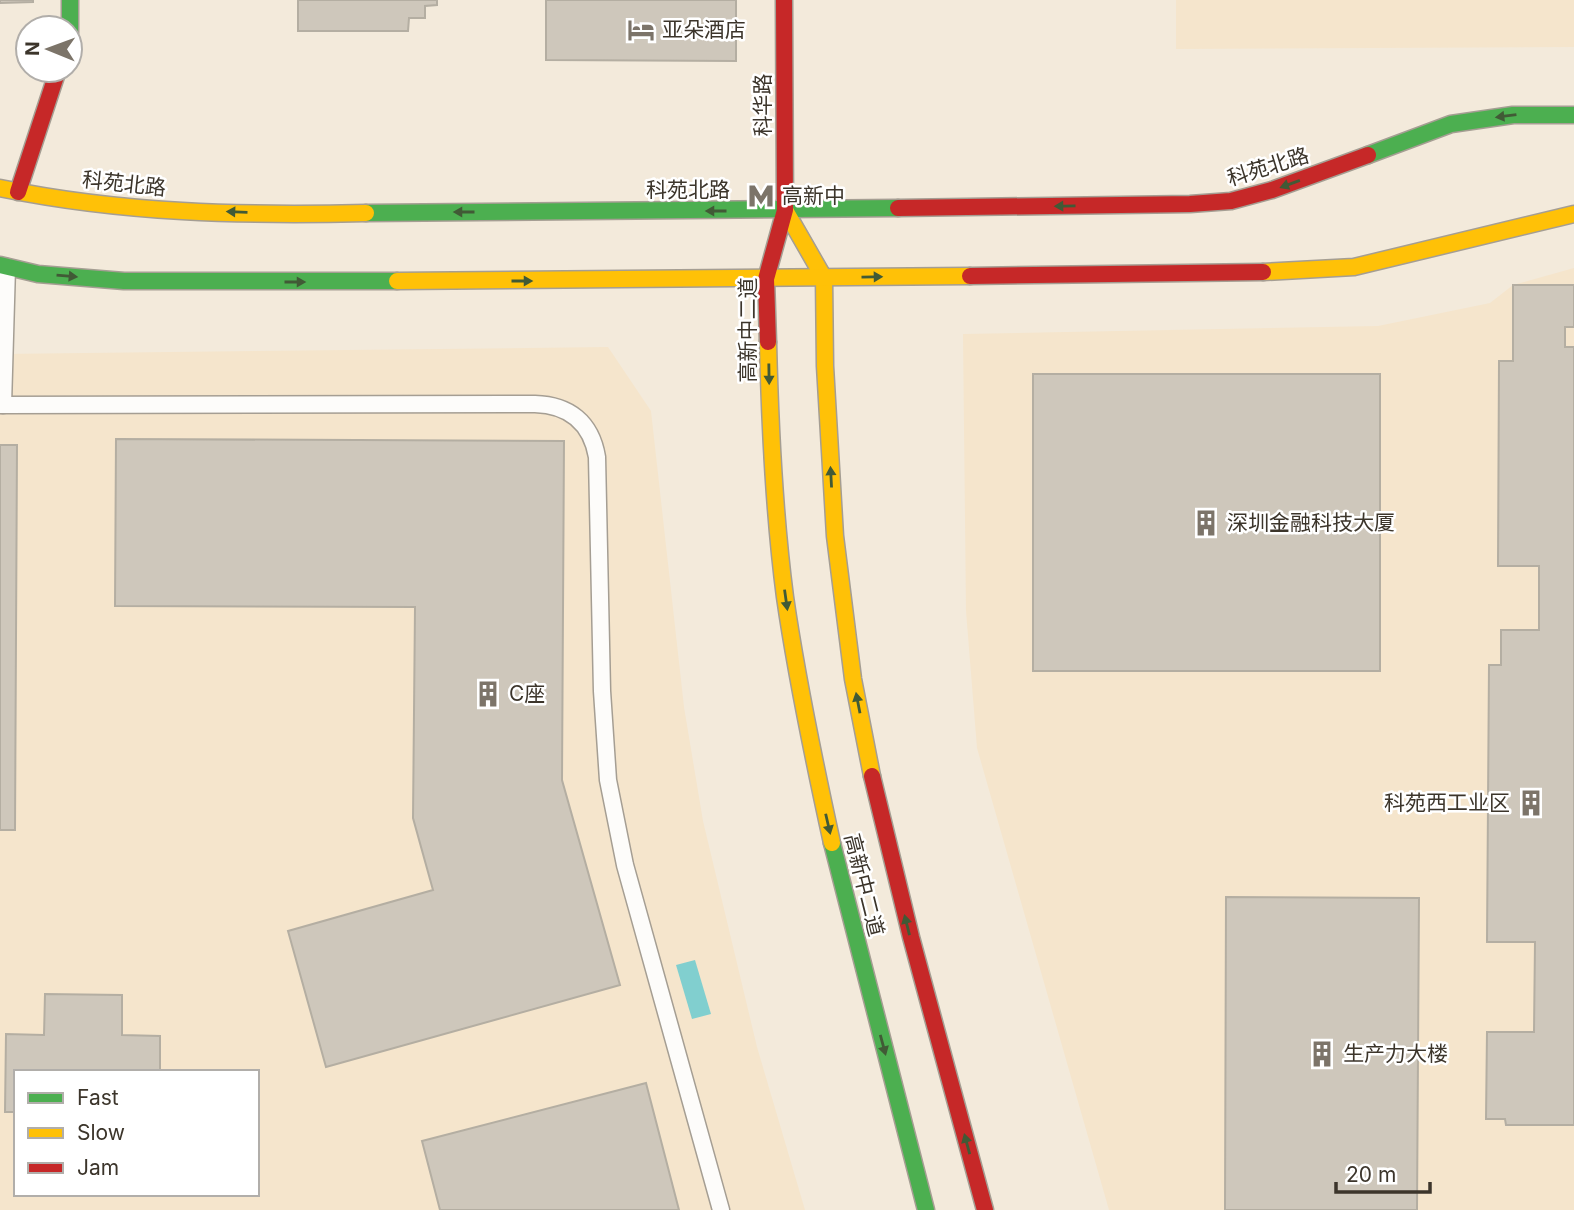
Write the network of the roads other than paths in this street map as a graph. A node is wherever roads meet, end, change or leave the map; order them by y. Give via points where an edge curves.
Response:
1 (784, 0) edge
2 (53, 84) edge
3 (1574, 115) edge
4 (0, 188) edge
5 (18, 192) junction
6 (785, 210) junction
7 (1574, 214) edge
8 (3, 266) edge
9 (824, 278) junction
10 (766, 279) junction
11 (2, 405) edge
12 (721, 1210) edge
13 (926, 1210) edge
14 (985, 1210) edge

1 - 6 main road, 科华路
2 - 5 main road
3 -> 6 main road, 科苑北路 via 1513,115 1451,124 1231,201
4 - 5 main road, 科苑北路
6 -> 5 main road, 科苑北路 via 259,213 107,206
6 - 9 main road, 高新中二道
6 - 10 main road, 高新中二道
9 -> 7 main road via 1284,272 1354,267
8 -> 10 main road via 38,274 124,281
8 - 11 lane
9 - 10 main road
14 -> 9 main road, 高新中二道 via 881,820 853,679 835,536
10 -> 13 main road, 高新中二道 via 771,446 785,595 808,737
11 - 12 lane via 535,404 554,405 580,421 595,443 597,457 607,780 625,865

